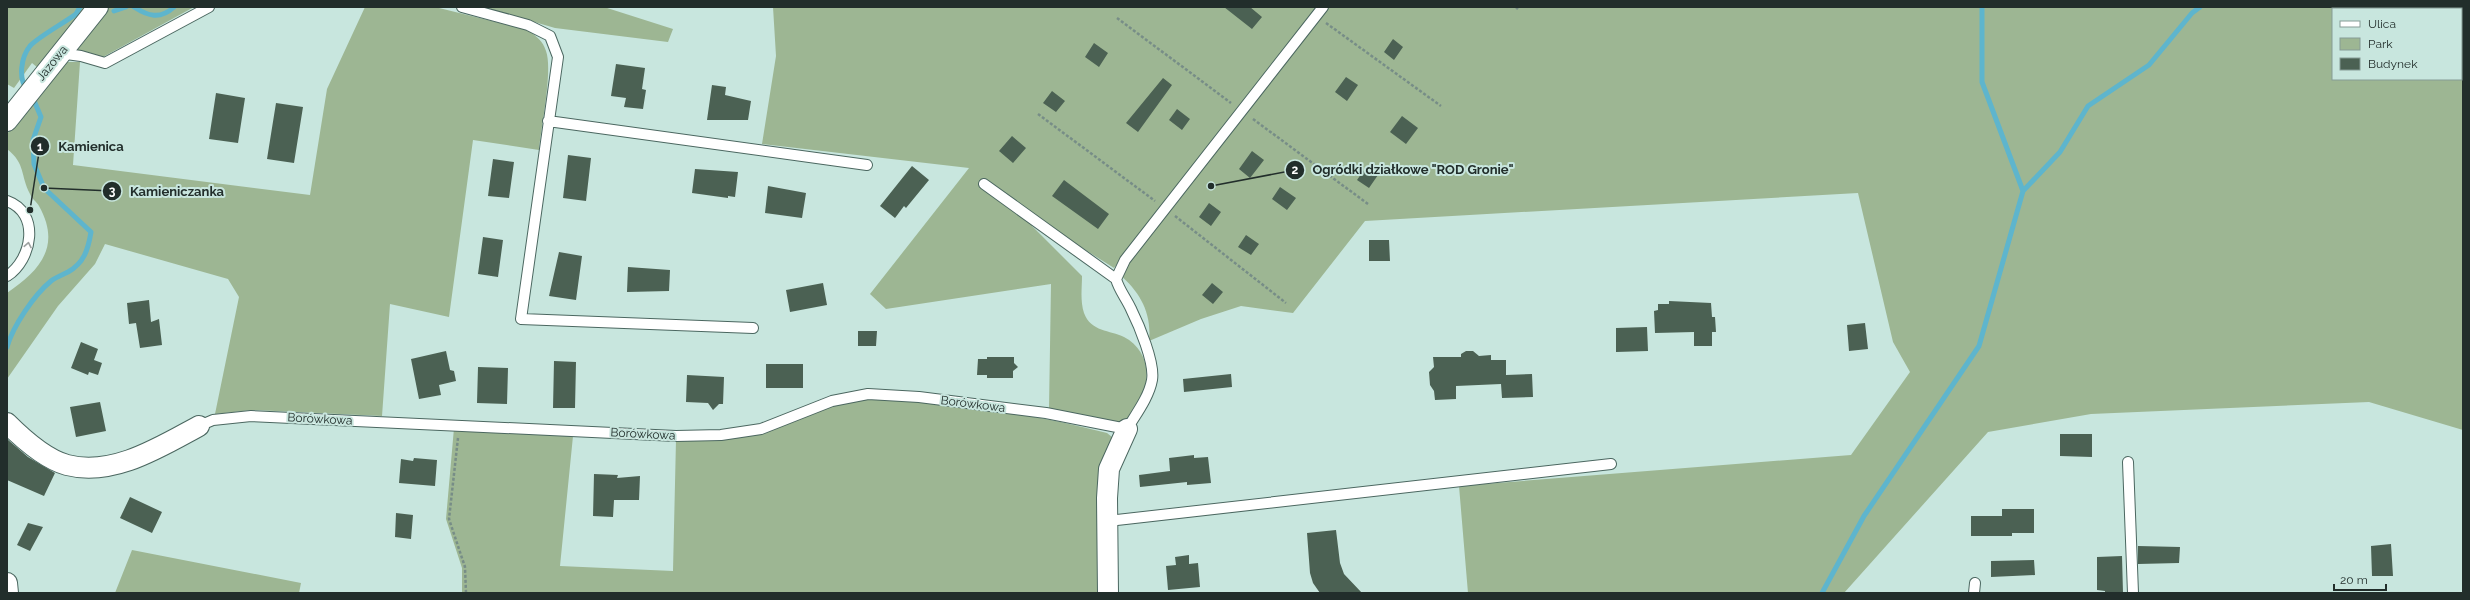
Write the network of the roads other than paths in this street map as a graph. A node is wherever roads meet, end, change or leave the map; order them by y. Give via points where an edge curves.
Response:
1 (98, 7) edge
2 (209, 7) edge
3 (462, 7) edge
4 (1323, 7) edge
5 (59, 53) junction
6 (7, 121) edge
7 (548, 121) junction
8 (867, 165) dead end
9 (984, 184) dead end
10 (7, 200) edge
11 (7, 276) edge
12 (1116, 279) junction
13 (753, 328) dead end
14 (7, 423) edge
15 (199, 426) joint
16 (1127, 429) junction
17 (2128, 462) dead end
18 (1611, 464) dead end
19 (1108, 521) junction
20 (7, 583) edge
21 (8, 593) edge
22 (1108, 593) edge
23 (2133, 593) edge

1 - 5 street, Jazowa via 85,26
2 - 5 lane via 105,63
3 - 7 lane via 528,25 550,36 558,57
4 - 12 lane via 1125,260
5 - 6 street, Jazowa
7 - 8 lane
7 - 13 lane via 521,319
9 - 12 lane
11 -> 10 lane via 24,260 30,230 24,214
12 - 16 lane via 1131,308 1152,368 1149,390
14 - 15 street, Borówkowa via 53,459 80,467 103,466 150,453
15 - 16 lane, Borówkowa via 213,420 251,416 676,436 720,435 761,429 832,401 868,394 919,397 1046,413
16 - 19 street via 1109,469
17 - 23 lane
18 - 19 lane
19 - 22 street
20 - 21 street

